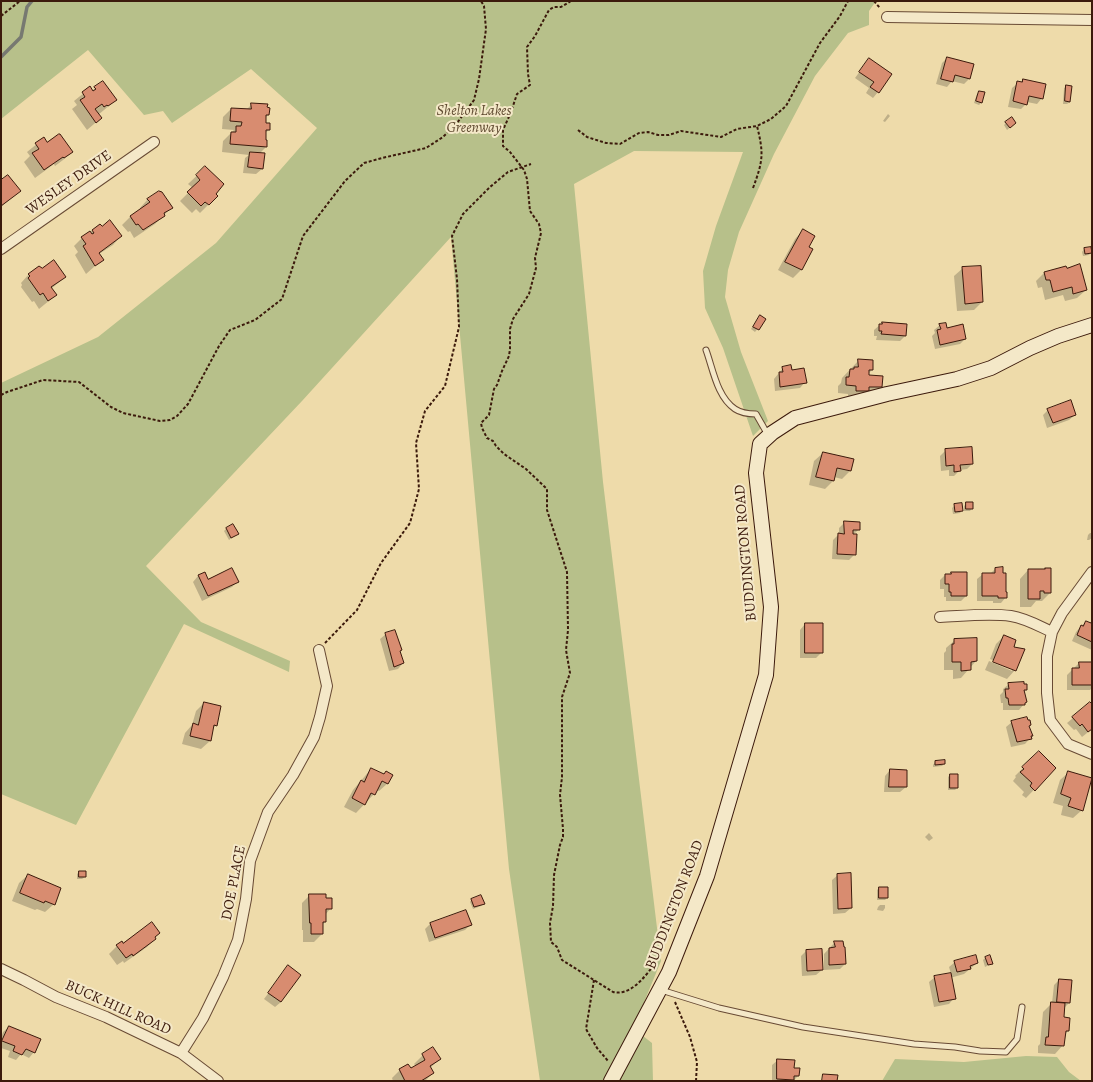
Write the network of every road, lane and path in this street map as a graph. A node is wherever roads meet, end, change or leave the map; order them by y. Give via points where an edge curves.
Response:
1 (20, 1) edge
2 (481, 1) edge
3 (571, 1) edge
4 (848, 1) edge
5 (1, 16) edge
6 (887, 17) dead end
7 (1092, 20) edge
8 (757, 126) junction
9 (578, 130) dead end
10 (154, 142) dead end
11 (531, 164) dead end
12 (521, 168) junction
13 (753, 188) dead end
14 (1, 249) edge
15 (1092, 325) edge
16 (706, 350) dead end
17 (1, 395) edge
18 (768, 436) junction
19 (1092, 572) edge
20 (940, 617) dead end
21 (1052, 632) junction
22 (318, 650) joint
23 (1092, 754) edge
24 (652, 966) dead end
25 (1, 969) edge
26 (594, 980) junction
27 (666, 991) junction
28 (1022, 1007) dead end
29 (181, 1053) junction
30 (619, 1068) junction
31 (218, 1081) edge
32 (611, 1081) edge
33 (696, 1081) edge

1 - 5 path
2 - 17 path via 484,6 486,29 474,100 444,138 426,148 364,163 345,180 303,236 282,299 255,320 230,330 188,404 178,416 170,420 160,420 123,413 111,407 79,382 43,380
3 - 12 path via 549,10 527,47 530,85 517,94 503,130 502,140 503,146
4 - 8 path via 820,43 786,106 771,119
6 - 7 street
8 - 9 path via 737,129 720,136 682,131 669,135 639,133 620,144 587,138
8 - 13 path via 762,159
10 - 14 street, WESLEY DRIVE
11 - 12 path
12 - 22 path via 508,172 490,187 463,214 452,236 459,328 444,386 425,411 416,443 419,489 410,522 381,563 357,610
12 - 26 path via 527,179 530,211 539,224 541,233 535,258 536,268 529,294 513,320 509,356 494,389 489,415 482,423 482,428 487,438 504,454 526,469 547,489 546,510 567,572 566,650 570,673 562,697 560,795 563,837 554,875 551,942 557,947 562,960
15 - 18 street, BUDDINGTON ROAD via 1058,336 991,368 957,379 795,418
16 - 18 lane via 720,391 727,402 736,410 756,414
18 - 27 street, BUDDINGTON ROAD via 760,444 756,474 771,607 766,674 707,876 680,944
19 - 21 street via 1062,613
20 - 21 street via 1012,616
21 - 23 street via 1047,656 1050,720 1068,744
22 - 29 street, DOE PLACE via 327,686 314,737 268,812 250,861 238,940 203,1018
24 - 26 path via 644,979 618,993
25 - 29 street, BUCK HILL ROAD via 56,997
26 - 30 path via 586,1029 605,1058
27 - 28 lane via 719,1008 803,1027 914,1044 993,1052 1006,1052 1017,1039
27 - 30 street, BUDDINGTON ROAD
27 - 33 path via 690,1037 697,1062
29 - 31 street, BUCK HILL ROAD
30 - 32 street, BUDDINGTON ROAD

